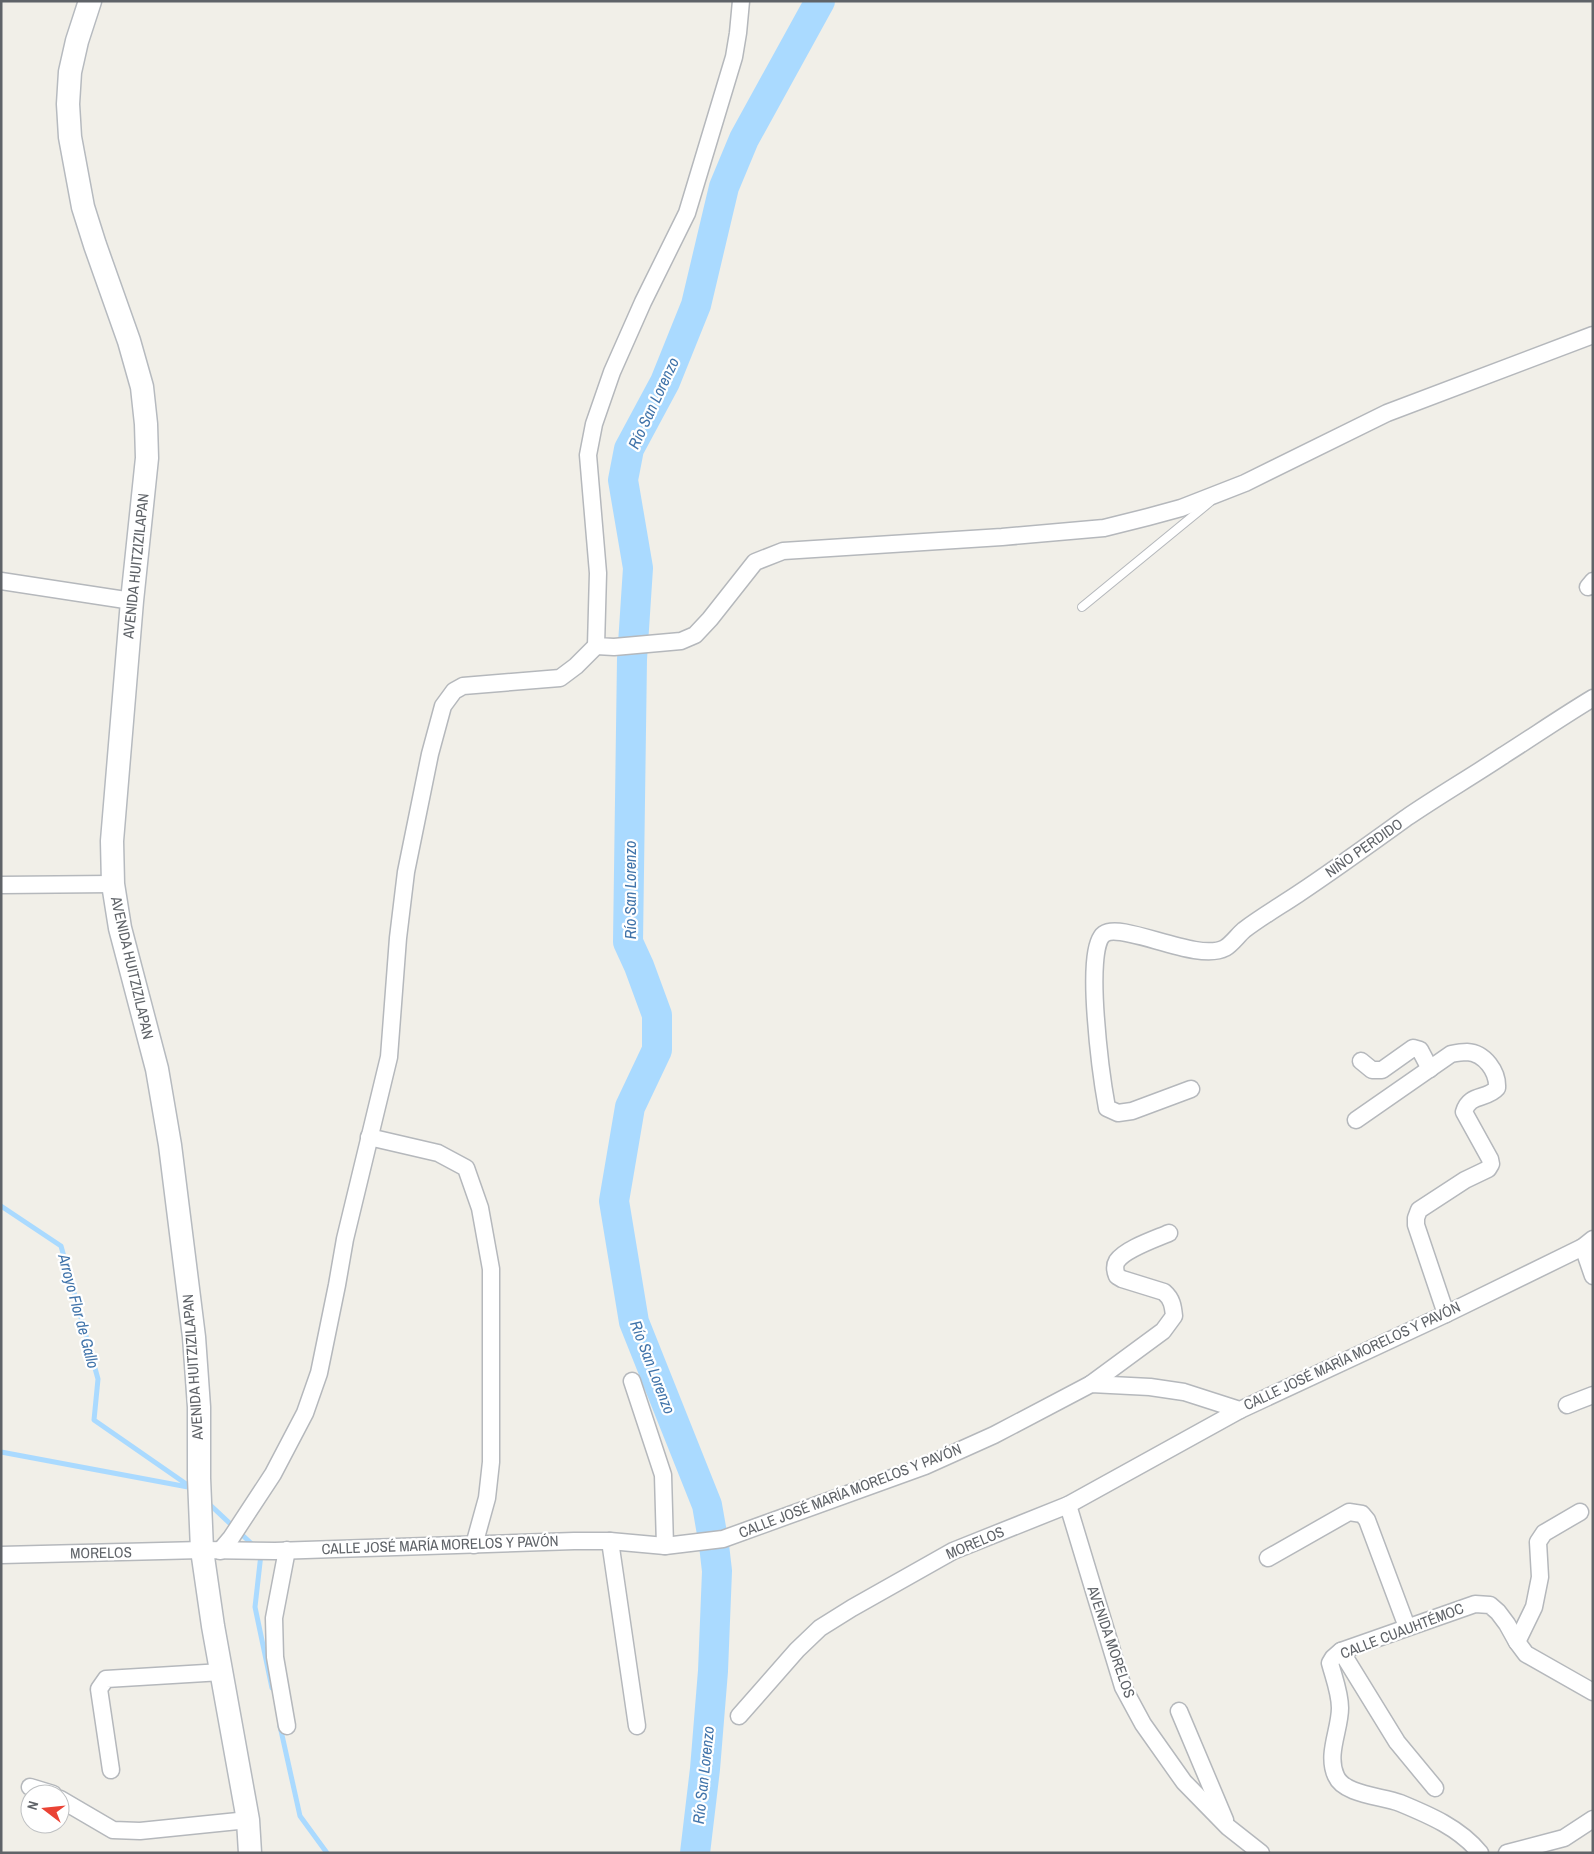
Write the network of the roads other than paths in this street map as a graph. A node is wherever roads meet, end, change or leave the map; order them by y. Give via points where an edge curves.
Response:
1 (90, 1) edge
2 (740, 1) edge
3 (1593, 334) edge
4 (1223, 492) junction
5 (1, 581) edge
6 (132, 601) junction
7 (1082, 607) dead end
8 (596, 646) junction
9 (1593, 698) edge
10 (113, 884) junction
11 (1, 885) edge
12 (1361, 1061) dead end
13 (1430, 1069) junction
14 (1191, 1089) dead end
15 (1356, 1120) dead end
16 (369, 1137) junction
17 (1169, 1233) dead end
18 (1588, 1243) edge
19 (1593, 1276) edge
20 (1446, 1314) junction
21 (632, 1381) dead end
22 (1092, 1384) junction
23 (1593, 1395) edge
24 (1567, 1405) dead end
25 (1240, 1410) junction
26 (1068, 1505) junction
27 (1580, 1512) dead end
28 (610, 1541) junction
29 (474, 1545) junction
30 (671, 1546) junction
31 (211, 1551) junction
32 (281, 1551) junction
33 (1, 1555) edge
34 (1268, 1558) dead end
35 (1407, 1627) junction
36 (1517, 1642) junction
37 (1336, 1657) junction
38 (222, 1672) junction
39 (1593, 1692) edge
40 (1180, 1710) dead end
41 (739, 1716) dead end
42 (287, 1726) dead end
43 (637, 1726) dead end
44 (110, 1770) dead end
45 (1435, 1788) dead end
46 (70, 1805) edge
47 (1593, 1819) edge
48 (248, 1820) junction
49 (1228, 1826) junction
50 (250, 1853) edge
51 (1261, 1853) edge
52 (1480, 1853) edge
53 (1507, 1853) edge

1 - 6 street, AVENIDA HUITZIZILAPAN via 70,72 70,137 86,216 142,387 147,458
2 - 8 street via 734,57 687,213 612,372 594,424 588,455 598,573
3 - 4 street via 1387,414
4 - 7 lane
4 - 8 street via 1181,508 1104,528 783,551 755,562 695,635 681,641
5 - 6 street
6 - 10 street, AVENIDA HUITZIZILAPAN via 112,841
8 - 16 street via 560,678 463,686 454,691 443,706 406,872 389,1057
9 - 14 street, NIÑO PERDIDO via 1407,818 1245,930 1225,948 1210,952 1124,933 1111,931 1103,934 1096,950 1095,1000 1100,1069 1107,1108 1118,1113 1132,1111
10 - 11 street
10 - 31 street, AVENIDA HUITZIZILAPAN via 120,928 157,1069 170,1146 200,1407 200,1513
12 - 13 street via 1372,1070 1382,1070 1413,1048 1420,1050
13 - 15 street
13 - 20 street via 1451,1054 1468,1052 1482,1057 1491,1067 1498,1084 1494,1092 1469,1101 1464,1112 1490,1159 1488,1169 1419,1210 1416,1218
16 - 29 street via 438,1153 466,1168 480,1208 491,1269 491,1462 488,1498
16 - 31 street via 345,1238 319,1373 304,1413 274,1474 231,1538
17 - 22 street via 1124,1254 1116,1262 1115,1269 1122,1280 1164,1292 1169,1296 1174,1316 1163,1331
18 - 19 street
18 - 20 street, CALLE JOSÉ MARÍA MORELOS Y PAVÓN
20 - 25 street, CALLE JOSÉ MARÍA MORELOS Y PAVÓN
21 - 30 street via 663,1475
22 - 25 street, CALLE JOSÉ MARÍA MORELOS Y PAVÓN via 1184,1392
22 - 30 street, CALLE JOSÉ MARÍA MORELOS Y PAVÓN via 994,1435 925,1466 723,1539
23 - 24 street
25 - 26 street, MORELOS
26 - 41 street, MORELOS via 953,1551 820,1628
26 - 49 street, AVENIDA MORELOS via 1123,1687 1143,1724 1184,1782
27 - 36 street via 1544,1533 1538,1542 1540,1578 1534,1607
28 - 29 street, CALLE JOSÉ MARÍA MORELOS Y PAVÓN
28 - 30 street, CALLE JOSÉ MARÍA MORELOS Y PAVÓN
28 - 43 street
29 - 32 street, CALLE JOSÉ MARÍA MORELOS Y PAVÓN
31 - 32 street, CALLE JOSÉ MARÍA MORELOS Y PAVÓN
31 - 33 street, MORELOS
31 - 38 street, AVENIDA HUITZIZILAPAN
32 - 42 street via 274,1618 275,1657
34 - 35 street via 1349,1512 1362,1514
35 - 36 street, CALLE CUAUHTÉMOC via 1475,1604 1490,1605 1507,1624
35 - 37 street, CALLE CUAUHTÉMOC
36 - 39 street, CALLE CUAUHTÉMOC via 1526,1654
37 - 45 street via 1397,1742
37 - 52 street via 1340,1708 1332,1760 1336,1776 1351,1790 1398,1802 1439,1820 1474,1844
38 - 44 street via 106,1679 99,1690
38 - 48 street, AVENIDA HUITZIZILAPAN
40 - 49 street
46 - 48 street via 114,1830 140,1831
47 - 53 street via 1564,1838
48 - 50 street, AVENIDA HUITZIZILAPAN
49 - 51 street, AVENIDA MORELOS

